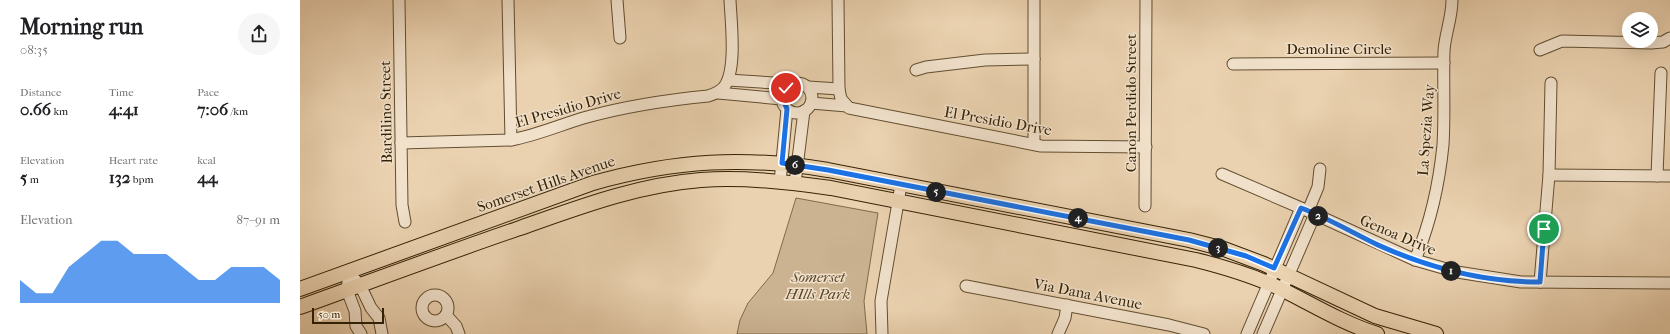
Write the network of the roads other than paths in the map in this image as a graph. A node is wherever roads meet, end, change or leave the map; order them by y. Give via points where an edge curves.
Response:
1 (399, 0) edge
2 (508, 0) edge
3 (617, 0) edge
4 (730, 0) edge
5 (838, 0) edge
6 (1034, 0) edge
7 (1146, 0) edge
8 (1452, 0) edge
9 (620, 38) dead end
10 (1670, 38) edge
11 (1540, 50) dead end
12 (1034, 59) junction
13 (1233, 64) dead end
14 (1444, 64) junction
15 (916, 70) dead end
16 (1661, 73) dead end
17 (1551, 83) dead end
18 (790, 84) junction
19 (723, 87) junction
20 (808, 87) junction
21 (842, 98) junction
22 (785, 104) junction
23 (807, 107) junction
24 (511, 140) junction
25 (401, 143) junction
26 (1034, 144) junction
27 (1146, 147) junction
28 (782, 163) junction
29 (798, 165) junction
30 (1320, 170) dead end
31 (1222, 174) dead end
32 (1549, 175) junction
33 (1657, 176) junction
34 (1670, 176) edge
35 (780, 182) junction
36 (795, 183) junction
37 (901, 185) junction
38 (898, 201) junction
39 (1145, 206) dead end
40 (1308, 211) junction
41 (405, 222) dead end
42 (1416, 260) junction
43 (1274, 268) junction
44 (348, 272) junction
45 (1288, 275) junction
46 (1540, 282) junction
47 (1268, 283) junction
48 (1670, 283) edge
49 (966, 286) dead end
50 (354, 287) junction
51 (300, 289) edge
52 (1282, 290) junction
53 (1068, 305) junction
54 (300, 307) edge
55 (446, 315) dead end
56 (1168, 330) edge
57 (361, 334) edge
58 (382, 334) edge
59 (459, 334) edge
60 (882, 334) edge
61 (1058, 334) edge
62 (1204, 334) edge
63 (1247, 334) edge
64 (1263, 334) edge
65 (1377, 334) edge
66 (1436, 334) edge

1 - 25 street, Bardilino Street
2 - 24 street
3 - 9 street
4 - 19 street via 731,62
5 - 21 street
6 - 12 street
7 - 27 street, Canon Perdido Street
8 - 14 street, La Spezia Way
10 - 11 street via 1663,42 1651,43 1562,41
12 - 15 street via 985,60
12 - 26 street
13 - 14 street, Demoline Circle
14 - 42 street, La Spezia Way via 1442,146 1438,184
16 - 33 street
17 - 32 street
18 - 19 street, El Presidio Drive
18 - 20 street via 799,83
18 - 22 street via 783,92
19 - 22 street, El Presidio Drive
19 - 24 street, El Presidio Drive via 708,96 631,106 586,117 529,137
20 - 21 street, El Presidio Drive
20 - 23 street via 812,95
21 - 23 street, El Presidio Drive
21 - 26 street, El Presidio Drive
22 - 23 street via 794,112
22 - 28 street
23 - 29 street
24 - 25 street, El Presidio Drive
25 - 41 street, Bardilino Street via 402,205
26 - 27 street, El Presidio Drive via 1062,147
27 - 39 street, Canon Perdido Street
28 - 29 main road, Somerset Hills Avenue
28 - 35 street
28 - 44 main road, Somerset Hills Avenue via 713,162 618,176
29 - 36 street
29 - 37 main road, Somerset Hills Avenue
30 - 40 street via 1318,187
31 - 40 street, Genoa Drive
32 - 33 street
32 - 46 street
33 - 34 street
35 - 36 main road
35 - 50 main road via 701,180 617,195
36 - 38 main road
37 - 38 street
37 - 43 main road, Somerset Hills Avenue via 1189,240 1246,256
38 - 47 main road via 1196,260
38 - 60 street via 881,301
40 - 42 street, Genoa Drive
40 - 43 street
40 - 45 street
42 - 46 street, Genoa Drive via 1475,276
43 - 45 main road, Somerset Hills Avenue
43 - 47 street
44 - 50 street
44 - 51 main road, Somerset Hills Avenue
45 - 52 street
45 - 66 main road, Somerset Hills Avenue via 1375,316
46 - 48 street, Genoa Drive
47 - 52 main road
47 - 63 street
49 - 53 street, Via Dana Avenue
50 - 54 main road
50 - 57 street via 356,326
50 - 58 street via 379,318
52 - 64 street
52 - 65 main road via 1348,323
53 - 56 street, Via Dana Avenue
53 - 61 street
55 - 59 street via 456,326
56 - 62 street, Via Dana Avenue

